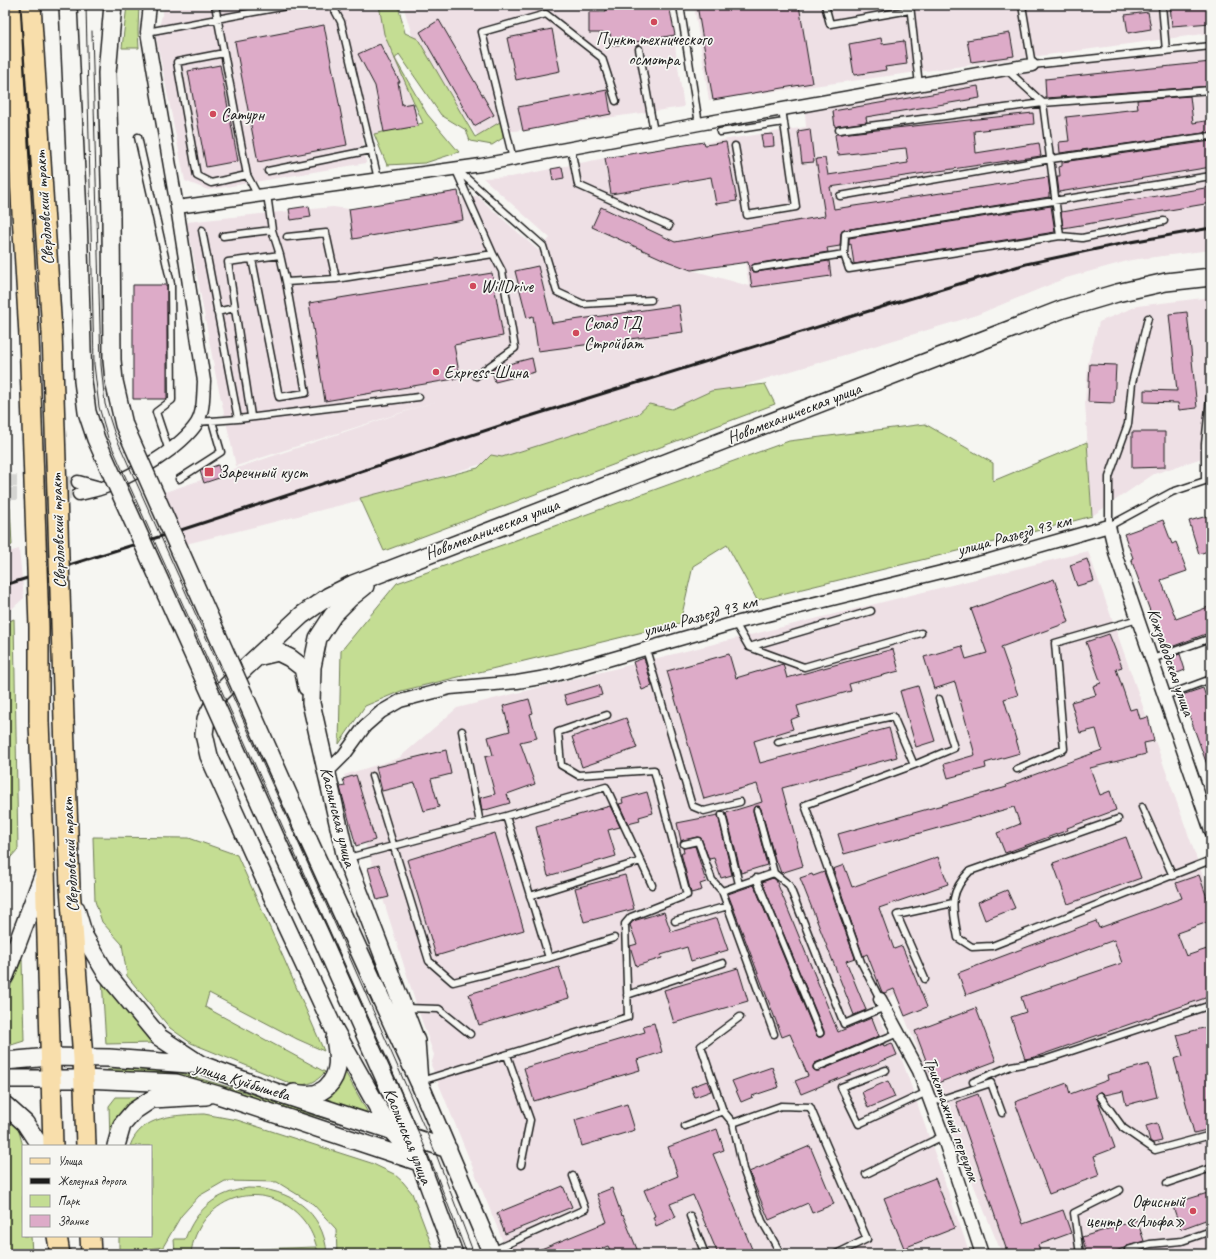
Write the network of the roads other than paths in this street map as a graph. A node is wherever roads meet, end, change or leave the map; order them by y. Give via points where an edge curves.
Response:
1 (10, 5) edge
2 (31, 5) edge
3 (68, 5) edge
4 (113, 5) edge
5 (150, 5) edge
6 (215, 5) edge
7 (292, 5) edge
8 (332, 5) edge
9 (680, 5) edge
10 (825, 5) edge
11 (1022, 5) edge
12 (1162, 5) edge
13 (910, 8) edge
14 (217, 19) junction
15 (147, 32) junction
16 (1211, 46) edge
17 (639, 49) dead end
18 (1166, 51) junction
19 (224, 53) junction
20 (9, 55) edge
21 (1032, 66) junction
22 (1006, 69) junction
23 (919, 84) junction
24 (1211, 90) edge
25 (616, 101) dead end
26 (1043, 103) junction
27 (782, 109) junction
28 (784, 122) junction
29 (699, 124) junction
30 (839, 130) dead end
31 (654, 132) junction
32 (720, 132) dead end
33 (1211, 136) edge
34 (138, 137) dead end
35 (735, 146) dead end
36 (571, 148) junction
37 (371, 150) junction
38 (513, 159) junction
39 (1051, 159) junction
40 (455, 168) junction
41 (268, 171) dead end
42 (247, 174) junction
43 (1211, 176) edge
44 (378, 179) junction
45 (262, 195) junction
46 (840, 196) dead end
47 (1057, 201) junction
48 (177, 207) junction
49 (1164, 221) dead end
50 (669, 226) dead end
51 (202, 230) dead end
52 (272, 230) junction
53 (223, 236) dead end
54 (1060, 236) junction
55 (287, 237) dead end
56 (493, 254) junction
57 (844, 254) junction
58 (280, 255) junction
59 (252, 259) junction
60 (755, 268) dead end
61 (1211, 277) edge
62 (336, 279) junction
63 (286, 282) junction
64 (651, 300) dead end
65 (234, 308) junction
66 (217, 312) junction
67 (1148, 318) dead end
68 (476, 376) dead end
69 (1211, 389) edge
70 (419, 397) dead end
71 (251, 416) junction
72 (238, 419) junction
73 (212, 421) junction
74 (198, 422) junction
75 (169, 451) junction
76 (179, 479) dead end
77 (1208, 480) edge
78 (78, 482) tunnel mouth
79 (101, 488) junction
80 (79, 494) tunnel mouth
81 (1109, 526) junction
82 (384, 571) junction
83 (871, 611) dead end
84 (1138, 618) junction
85 (735, 623) junction
86 (921, 633) dead end
87 (1211, 638) edge
88 (748, 646) junction
89 (646, 649) junction
90 (257, 657) junction
91 (1152, 659) junction
92 (1211, 679) edge
93 (1165, 696) junction
94 (939, 699) dead end
95 (311, 703) junction
96 (607, 715) dead end
97 (462, 731) dead end
98 (778, 742) dead end
99 (914, 765) junction
100 (1017, 769) dead end
101 (326, 773) junction
102 (372, 776) dead end
103 (740, 802) dead end
104 (1142, 807) dead end
105 (1208, 809) edge
106 (757, 810) dead end
107 (722, 815) dead end
108 (506, 816) junction
109 (1118, 819) dead end
110 (480, 823) junction
111 (1211, 831) edge
112 (684, 844) dead end
113 (394, 845) junction
114 (346, 858) junction
115 (1211, 860) edge
116 (641, 861) junction
117 (45, 869) junction
118 (774, 873) junction
119 (1173, 876) junction
120 (756, 878) junction
121 (739, 884) junction
122 (652, 885) dead end
123 (70, 888) junction
124 (722, 891) junction
125 (530, 896) junction
126 (953, 903) junction
127 (728, 906) junction
128 (676, 921) dead end
129 (614, 938) dead end
130 (549, 958) junction
131 (723, 963) dead end
132 (5, 976) edge
133 (925, 979) dead end
134 (627, 995) junction
135 (882, 1003) junction
136 (1211, 1005) edge
137 (403, 1008) junction
138 (740, 1017) dead end
139 (334, 1029) junction
140 (898, 1033) junction
141 (470, 1034) dead end
142 (774, 1034) dead end
143 (820, 1034) dead end
144 (507, 1055) junction
145 (50, 1057) junction
146 (83, 1058) junction
147 (5, 1061) edge
148 (202, 1065) junction
149 (817, 1067) dead end
150 (886, 1070) dead end
151 (5, 1079) edge
152 (83, 1079) junction
153 (51, 1080) junction
154 (419, 1082) junction
155 (973, 1082) dead end
156 (278, 1093) junction
157 (218, 1095) junction
158 (1100, 1096) dead end
159 (928, 1098) junction
160 (5, 1106) edge
161 (723, 1111) junction
162 (1002, 1113) dead end
163 (732, 1123) junction
164 (685, 1126) dead end
165 (390, 1129) junction
166 (410, 1135) junction
167 (1211, 1135) edge
168 (943, 1136) junction
169 (39, 1145) edge
170 (53, 1145) edge
171 (86, 1145) edge
172 (116, 1145) edge
173 (448, 1149) junction
174 (419, 1162) junction
175 (521, 1165) dead end
176 (1211, 1168) edge
177 (866, 1174) dead end
178 (573, 1176) dead end
179 (1167, 1183) dead end
180 (1120, 1190) dead end
181 (690, 1216) dead end
182 (1211, 1231) edge
183 (56, 1237) edge
184 (56, 1237) edge
185 (90, 1237) edge
186 (1128, 1250) dead end
187 (491, 1253) edge
188 (53, 1254) edge
189 (60, 1254) edge
190 (91, 1254) edge
191 (454, 1254) edge
192 (705, 1254) edge
193 (781, 1254) edge
194 (836, 1254) edge
195 (982, 1254) edge
196 (1080, 1254) edge

1 - 20 main road, Свердловский тракт
2 - 123 main road, Свердловский тракт, bridge via 52,332
3 - 166 main road, Каслинская улица, bridge via 83,381 87,412 96,439
4 - 154 main road, Каслинская улица, bridge via 106,73 111,216 112,360 124,425 308,840
5 - 15 street
6 - 14 lane
7 - 14 lane
8 - 37 lane via 340,22
9 - 29 lane
10 - 13 lane via 830,24
11 - 21 lane
12 - 18 lane
13 - 23 lane
14 - 15 lane
14 - 19 lane
15 - 48 street
16 - 18 lane
17 - 31 lane
18 - 21 lane
19 - 42 lane
19 - 42 lane via 177,62 197,176 211,183
20 - 117 main road, Свердловский тракт, bridge via 29,335
21 - 22 street
22 - 23 street
22 - 26 lane
23 - 27 street
24 - 26 lane
25 - 38 lane via 602,58 546,14 482,32
26 - 30 lane
26 - 39 lane
27 - 28 lane
27 - 29 street
28 - 32 lane
28 - 35 lane via 796,207 747,215
29 - 31 street
31 - 36 street
33 - 39 lane
34 - 75 lane via 172,284 172,400 156,412
36 - 38 street
36 - 50 lane via 578,185
37 - 41 lane
37 - 44 lane
38 - 40 street
39 - 46 lane
39 - 47 lane
40 - 44 street
40 - 56 lane
40 - 64 lane via 543,246 557,292 583,304
42 - 45 lane
43 - 47 lane
44 - 45 street
45 - 48 street
45 - 52 lane
47 - 54 lane
47 - 57 lane via 845,234
48 - 74 street via 204,381
49 - 54 lane via 1082,238
51 - 66 lane
52 - 53 lane
52 - 58 lane
54 - 57 lane via 849,269
55 - 62 lane via 326,233
56 - 62 lane
56 - 68 lane via 502,271 515,348
57 - 60 lane
58 - 59 lane
58 - 63 lane
59 - 63 lane via 279,397 306,393
59 - 65 lane via 228,262
61 - 82 main road, Новомеханическая улица via 1117,293 1063,309
62 - 63 lane
65 - 66 lane
65 - 71 lane
66 - 72 lane
67 - 81 lane via 1132,383 1128,424 1109,477
69 - 77 lane via 1206,444
70 - 71 lane
71 - 72 lane
72 - 73 lane
73 - 74 lane
73 - 76 lane via 221,452
74 - 75 street
75 - 79 street via 108,487
77 - 81 lane via 1172,492
78 - 79 street
79 - 80 street
81 - 84 street, Кожзаводская улица via 1116,556
81 - 85 street, улица Разъезд 93 км via 990,560
82 - 90 main road, Новомеханическая улица via 329,596 302,615
82 - 95 main road, Каслинская улица via 333,615 318,638 312,667
83 - 88 lane
84 - 91 street, Кожзаводская улица
84 - 100 lane via 1055,643 1064,749
85 - 88 lane
85 - 89 street, улица Разъезд 93 км
86 - 88 lane via 804,667
87 - 91 lane
89 - 101 street, улица Разъезд 93 км via 552,676 450,688 400,701 381,712 365,726 344,755
89 - 103 lane via 692,806 704,811
90 - 95 main road via 278,652 303,668
90 - 139 main road, Новомеханическая улица via 218,695 206,719 204,734 209,756
91 - 93 street, Кожзаводская улица
92 - 93 lane
93 - 105 street, Кожзаводская улица
94 - 99 lane via 954,748
95 - 101 main road, Каслинская улица
96 - 134 lane via 558,732 561,765 578,774 654,770 686,895 631,917 625,924
97 - 110 lane
98 - 99 lane via 893,716
99 - 135 lane via 805,805 860,962
101 - 114 main road, Каслинская улица
102 - 113 lane
104 - 119 lane
105 - 111 street, Кожзаводская улица
106 - 118 lane
107 - 121 lane
108 - 110 lane
108 - 116 lane via 606,787
108 - 125 lane
109 - 126 lane via 970,871 960,881
110 - 113 lane
112 - 124 lane via 698,841 712,880
113 - 114 lane
113 - 130 lane via 429,961 453,982
114 - 137 main road, Каслинская улица
115 - 119 lane
116 - 122 lane
116 - 125 lane
117 - 132 main road
117 - 145 main road, Свердловский тракт
118 - 120 lane
118 - 135 lane via 789,885 844,1024
119 - 126 lane via 992,946 972,947 958,938
120 - 121 lane
120 - 143 lane
121 - 124 lane
123 - 146 main road, Свердловский тракт
123 - 148 main road via 84,936 106,973 159,1037
124 - 127 lane
125 - 130 lane
126 - 133 lane via 897,915
127 - 128 lane
127 - 142 lane
129 - 130 lane
131 - 134 lane
134 - 144 lane via 628,1017
135 - 140 street, Трикотажный переулок
136 - 155 lane via 1044,1060 1011,1066
137 - 141 lane via 439,1009
137 - 154 main road, Каслинская улица via 416,1041
138 - 161 lane via 702,1046
139 - 156 main road via 338,1057 334,1080 325,1089 313,1094
139 - 165 main road
140 - 149 lane
140 - 159 street, Трикотажный переулок via 919,1071
144 - 154 lane
144 - 175 lane via 530,1120
145 - 146 main road, улица Куйбышева
145 - 147 main road, улица Куйбышева
145 - 153 main road, Свердловский тракт
146 - 148 main road, улица Куйбышева
146 - 152 main road, Свердловский тракт
148 - 156 main road, улица Куйбышева
150 - 159 lane via 841,1087 859,1124
151 - 153 main road, улица Куйбышева
152 - 153 main road, улица Куйбышева
152 - 157 main road, улица Куйбышева via 176,1083
152 - 171 main road, Свердловский тракт
153 - 170 main road, Свердловский тракт
154 - 173 main road, Каслинская улица
156 - 165 main road, улица Куйбышева
157 - 172 main road via 152,1100 134,1111 122,1125
157 - 174 main road, улица Куйбышева
158 - 167 lane via 1123,1128 1155,1150
159 - 162 lane via 990,1083
159 - 168 street, Трикотажный переулок
160 - 169 main road via 25,1123
161 - 163 lane
161 - 164 lane
163 - 193 lane via 743,1168 762,1221
163 - 194 lane via 781,1106 810,1107 867,1239
165 - 166 main road, улица Куйбышева
165 - 174 main road
166 - 173 main road, улица Куйбышева
166 - 174 main road, Каслинская улица
168 - 177 lane
168 - 195 street, Трикотажный переулок
173 - 174 main road
173 - 187 main road, Каслинская улица
174 - 191 main road, Каслинская улица
176 - 179 lane
178 - 187 lane via 585,1209
180 - 196 lane via 1074,1213
181 - 192 lane
182 - 186 lane via 1182,1241 1150,1244
183 - 188 main road
184 - 189 main road
185 - 190 main road

